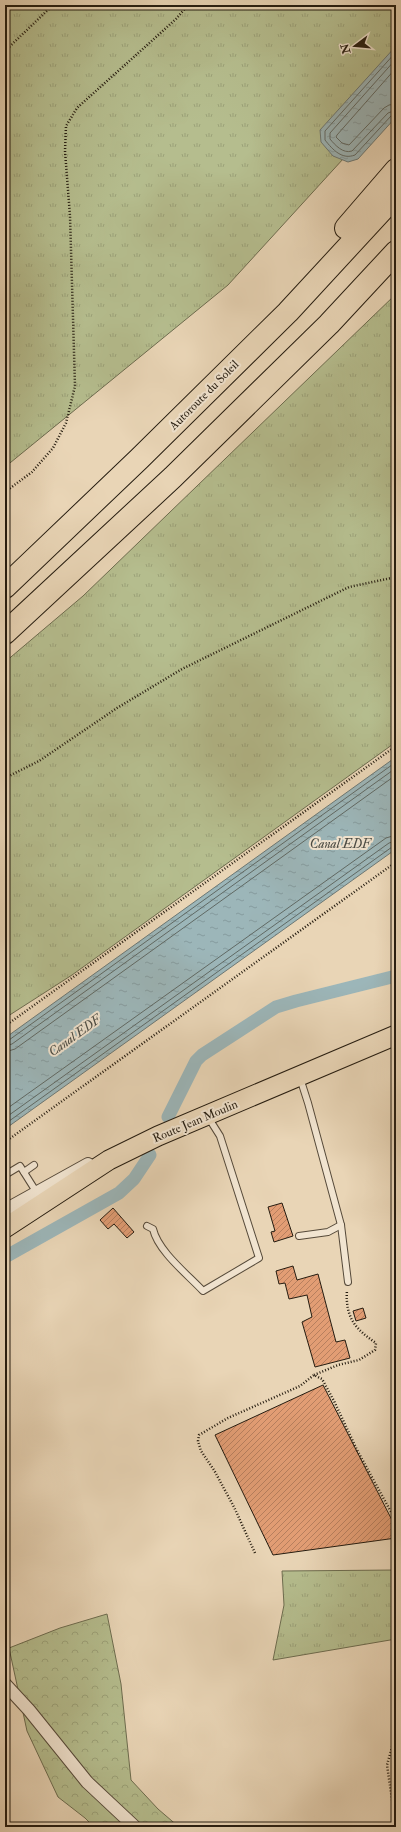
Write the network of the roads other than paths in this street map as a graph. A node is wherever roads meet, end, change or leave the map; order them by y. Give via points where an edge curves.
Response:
1 (396, 170) edge
2 (396, 195) edge
3 (396, 252) edge
4 (288, 312) junction
5 (5, 587) edge
6 (5, 633) edge
7 (396, 1035) edge
8 (299, 1076) junction
9 (207, 1115) junction
10 (132, 1148) junction
11 (34, 1166) dead end
12 (24, 1172) junction
13 (5, 1175) edge
14 (37, 1193) junction
15 (5, 1210) edge
16 (342, 1225) junction
17 (147, 1226) dead end
18 (5, 1228) edge
19 (299, 1236) dead end
20 (348, 1282) road end
21 (5, 1684) edge
22 (135, 1827) edge

1 - 4 highway via 298,284
2 - 4 highway, Autoroute du Soleil
3 - 6 highway via 329,324 185,466
4 - 5 highway, Autoroute du Soleil
7 - 8 main road, Route Jean Moulin
8 - 9 main road, Route Jean Moulin
8 - 16 lane
9 - 10 main road, Route Jean Moulin
9 - 17 lane via 220,1136 259,1258 203,1290 170,1257 155,1237 153,1229
10 - 14 street via 92,1161
10 - 18 main road, Route Jean Moulin via 108,1160
11 - 12 lane
12 - 13 lane via 20,1166
12 - 14 lane
14 - 15 street
16 - 19 lane via 328,1232
16 - 20 lane
21 - 22 street via 87,1782

